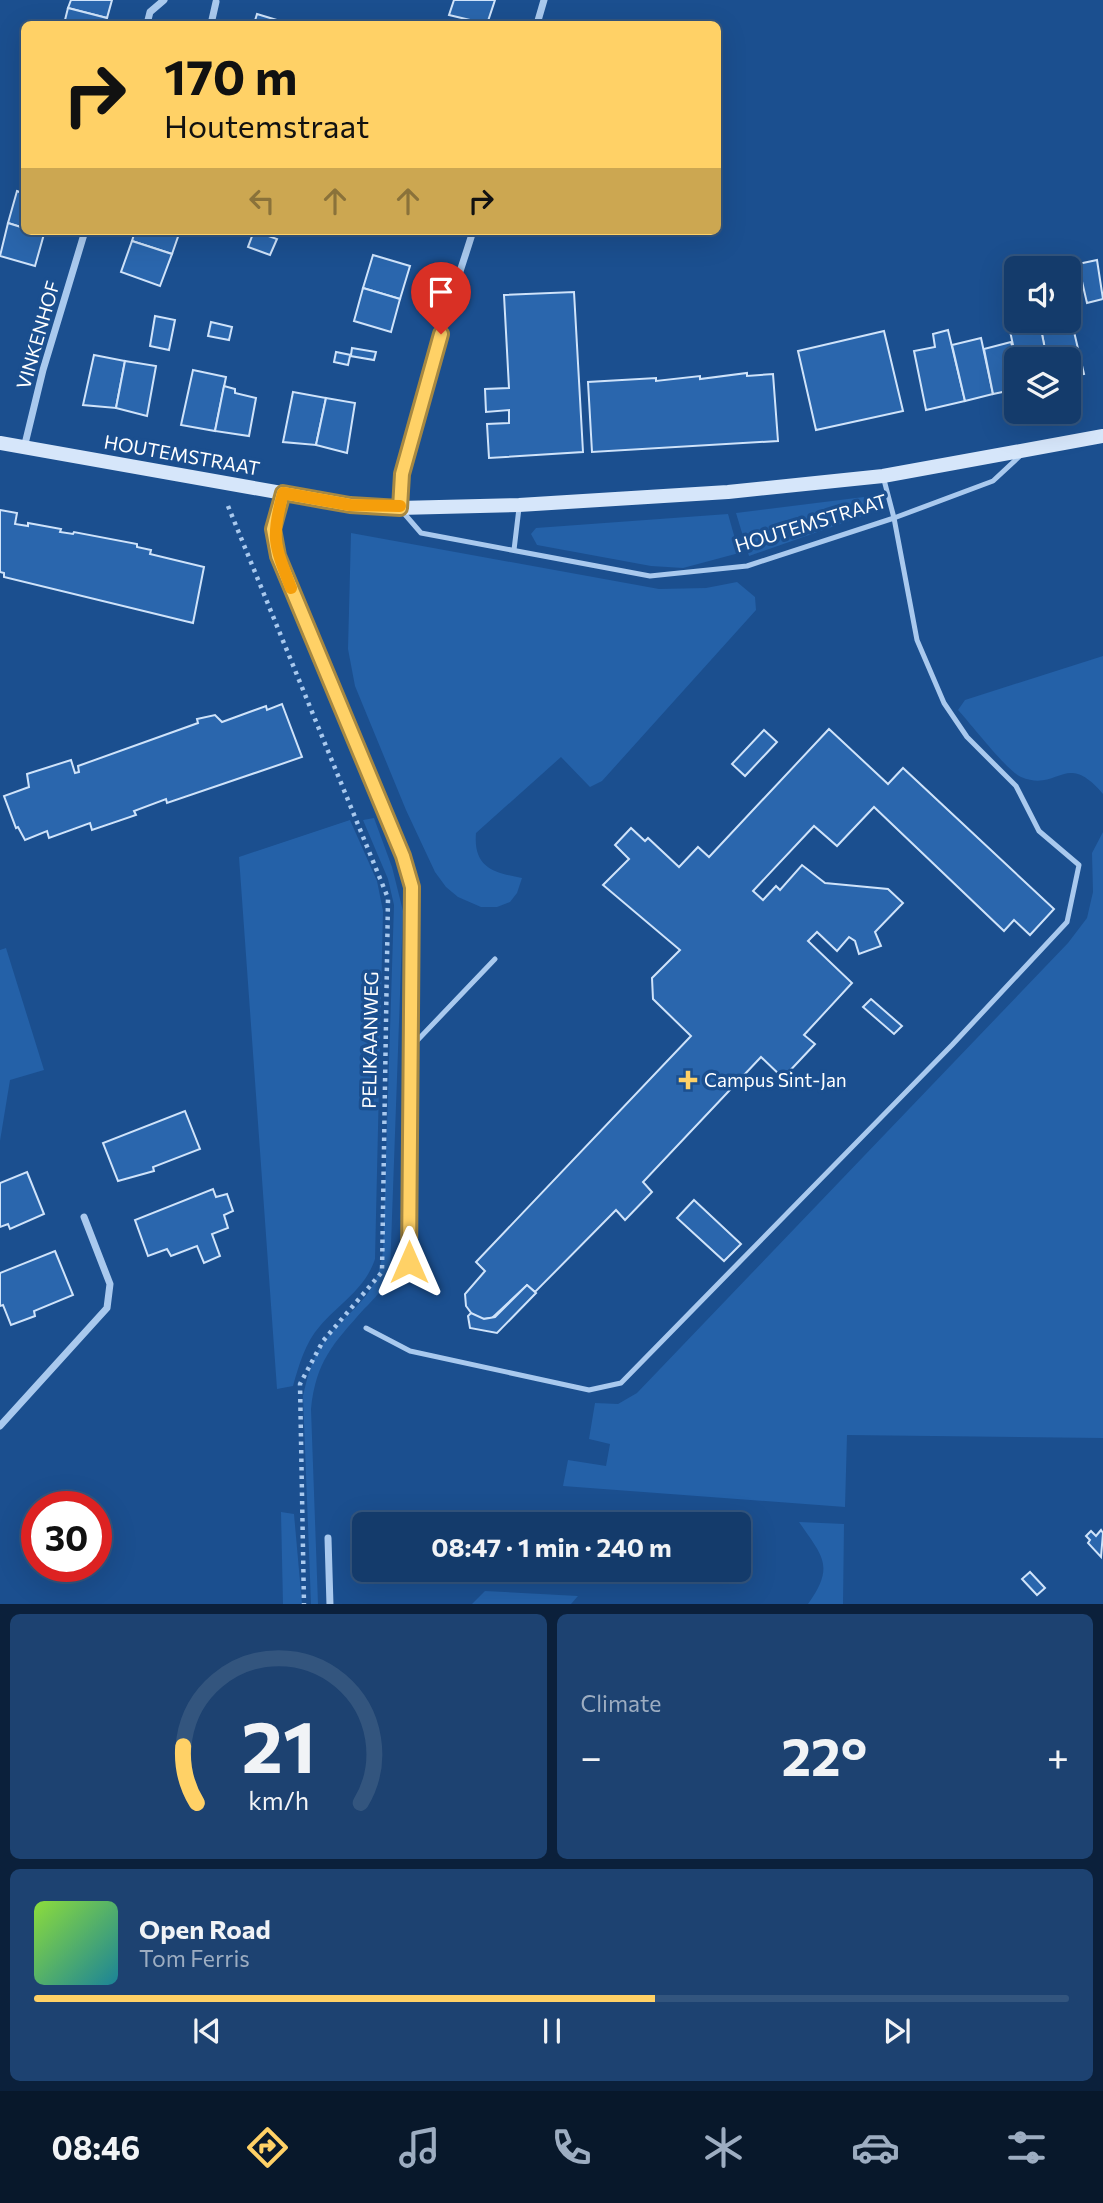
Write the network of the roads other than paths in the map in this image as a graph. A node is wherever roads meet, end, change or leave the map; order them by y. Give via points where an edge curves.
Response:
1 (164, 0) edge
2 (544, 0) edge
3 (215, 1) edge
4 (148, 21) edge
5 (212, 21) edge
6 (538, 21) edge
7 (84, 235) edge
8 (472, 235) edge
9 (1103, 436) edge
10 (0, 443) edge
11 (23, 448) junction
12 (1023, 453) junction
13 (883, 476) junction
14 (283, 493) junction
15 (519, 505) junction
16 (400, 508) junction
17 (894, 518) junction
18 (514, 550) junction
19 (495, 959) dead end
20 (411, 1047) junction
21 (84, 1217) dead end
22 (409, 1262) dead end
23 (366, 1328) dead end
24 (0, 1426) edge
25 (328, 1538) dead end
26 (330, 1604) edge

1 - 4 street via 150,12
2 - 6 street
3 - 5 street
7 - 11 street, VINKENHOF
8 - 16 street via 425,385 402,474
9 - 12 street, HOUTEMSTRAAT
10 - 11 street, HOUTEMSTRAAT
11 - 14 street, HOUTEMSTRAAT
12 - 13 street, HOUTEMSTRAAT
12 - 17 lane, HOUTEMSTRAAT via 993,481
13 - 15 street, HOUTEMSTRAAT via 728,492
13 - 17 lane
14 - 16 street, HOUTEMSTRAAT
14 - 20 street via 273,529 278,556 412,887
15 - 16 street, HOUTEMSTRAAT
15 - 18 lane
16 - 18 lane, HOUTEMSTRAAT via 421,533
17 - 18 lane, HOUTEMSTRAAT via 747,566 650,576
17 - 23 lane via 917,640 944,704 967,737 1016,786 1039,831 1079,865 1067,922 621,1383 589,1390 410,1351
19 - 20 lane
20 - 22 street
21 - 24 street via 110,1284 107,1308
25 - 26 street

